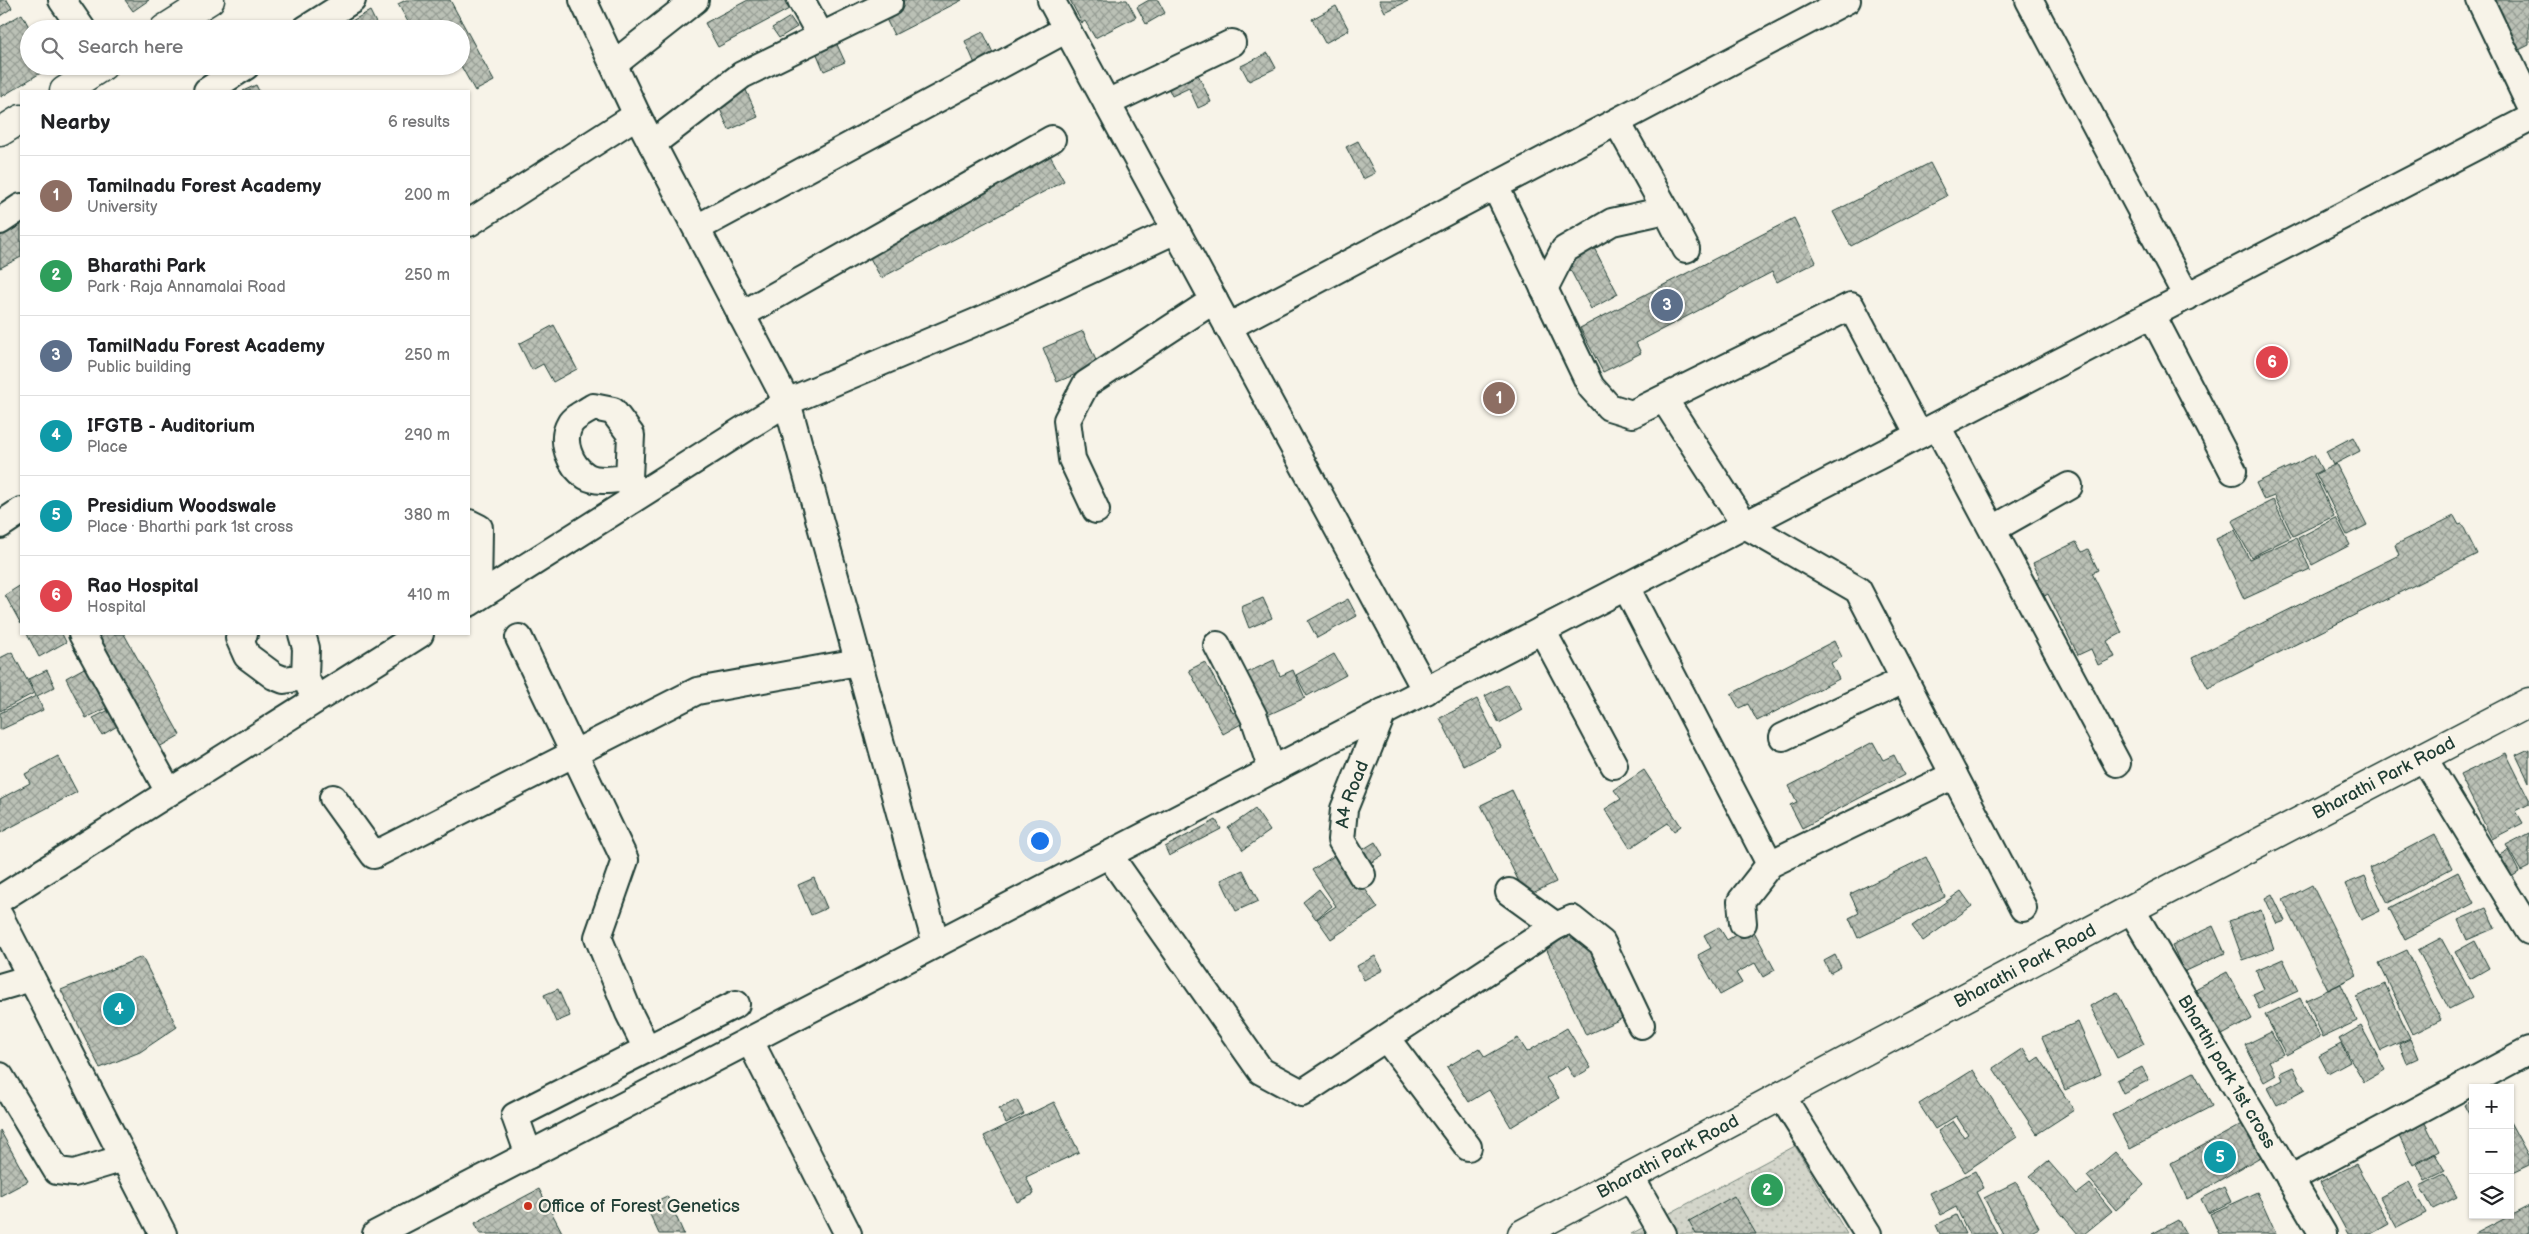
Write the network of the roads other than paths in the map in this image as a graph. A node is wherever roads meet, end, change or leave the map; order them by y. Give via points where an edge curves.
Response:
1 (62, 0) edge
2 (210, 0) edge
3 (352, 0) edge
4 (583, 0) edge
5 (695, 0) edge
6 (801, 0) edge
7 (888, 0) edge
8 (1051, 0) edge
9 (1847, 0) edge
10 (2029, 0) edge
11 (2480, 0) edge
12 (76, 20) edge
13 (178, 20) edge
14 (320, 20) edge
15 (1067, 28) junction
16 (821, 36) junction
17 (1232, 43) dead end
18 (614, 64) junction
19 (89, 75) edge
20 (232, 75) edge
21 (66, 90) edge
22 (208, 90) edge
23 (1107, 103) junction
24 (2529, 103) edge
25 (638, 114) junction
26 (2529, 119) edge
27 (20, 120) edge
28 (1617, 122) junction
29 (0, 132) edge
30 (1052, 139) dead end
31 (652, 144) junction
32 (1495, 186) junction
33 (20, 209) edge
34 (1666, 210) junction
35 (0, 221) edge
36 (470, 222) edge
37 (696, 228) junction
38 (1176, 230) junction
39 (1686, 249) dead end
40 (1544, 289) junction
41 (2187, 296) junction
42 (1214, 300) junction
43 (741, 315) junction
44 (2152, 315) junction
45 (1228, 327) junction
46 (1664, 398) junction
47 (786, 402) junction
48 (1928, 430) junction
49 (2233, 470) dead end
50 (2070, 486) dead end
51 (1096, 510) dead end
52 (20, 512) edge
53 (470, 523) edge
54 (0, 525) edge
55 (1745, 525) junction
56 (1993, 529) junction
57 (1626, 587) junction
58 (473, 588) edge
59 (1542, 630) junction
60 (83, 635) edge
61 (243, 635) edge
62 (302, 635) edge
63 (418, 635) edge
64 (519, 638) dead end
65 (1217, 645) dead end
66 (858, 662) junction
67 (1904, 680) junction
68 (310, 688) junction
69 (1426, 690) junction
70 (2529, 702) edge
71 (1383, 712) junction
72 (1783, 737) dead end
73 (574, 754) junction
74 (2422, 757) junction
75 (2117, 762) dead end
76 (1614, 765) dead end
77 (1272, 770) junction
78 (1954, 775) junction
79 (169, 792) junction
80 (333, 798) dead end
81 (1109, 855) junction
82 (1770, 864) junction
83 (1362, 875) dead end
84 (1509, 892) dead end
85 (0, 899) edge
86 (2023, 908) dead end
87 (2131, 909) junction
88 (0, 917) edge
89 (1743, 923) dead end
90 (1556, 926) junction
91 (2529, 931) edge
92 (936, 944) junction
93 (31, 978) junction
94 (0, 987) edge
95 (736, 1004) dead end
96 (1641, 1025) dead end
97 (1386, 1038) junction
98 (750, 1041) junction
99 (647, 1049) junction
100 (2529, 1051) edge
101 (0, 1076) edge
102 (1781, 1095) junction
103 (1468, 1147) dead end
104 (529, 1155) junction
105 (124, 1158) junction
106 (1630, 1176) junction
107 (2290, 1179) junction
108 (163, 1234) edge
109 (376, 1234) edge
110 (848, 1234) edge
111 (1522, 1234) edge
112 (1663, 1234) edge
113 (1868, 1234) edge
114 (2323, 1234) edge

1 - 12 street
2 - 13 main road
3 - 14 street
4 - 18 street
5 - 18 street
6 - 16 street
7 - 16 street via 889,3
8 - 15 street
9 - 28 street
10 - 41 street
11 - 24 street
15 - 23 street
15 - 37 street
16 - 31 street via 742,75
17 - 23 street
18 - 25 street
19 - 21 main road
20 - 22 street
23 - 38 street
25 - 31 street
25 - 36 street
26 - 41 street
27 - 29 main road
28 - 32 street
28 - 34 street
30 - 43 street
31 - 37 street
32 - 40 street
32 - 45 street
33 - 35 street
34 - 39 street
34 - 40 street via 1612,222 1564,250
37 - 43 street
38 - 42 street
38 - 47 street via 1002,311
40 - 46 street via 1591,387 1609,407 1632,414
41 - 44 street
42 - 45 street
42 - 51 street via 1086,384 1067,420 1072,458
43 - 47 street
44 - 48 street
44 - 49 street
45 - 69 street
46 - 48 street via 1851,306
46 - 55 street
47 - 58 street via 631,488
47 - 66 street
48 - 55 street
48 - 56 street
50 - 56 street
52 - 54 street
53 - 58 street via 478,528
55 - 57 street
55 - 67 street via 1858,590
56 - 75 street
57 - 59 street
57 - 82 street
59 - 69 street
59 - 76 street
60 - 79 street
61 - 68 street via 239,638 247,656 274,676
62 - 68 street
63 - 68 street
64 - 73 street
65 - 77 street via 1254,717
66 - 73 street via 697,691
66 - 92 street
67 - 72 street
67 - 78 street
68 - 79 street
69 - 71 street
70 - 74 main road, Bharathi Park Road
71 - 77 street
71 - 83 street, A4 Road via 1344,809 1341,840
73 - 80 street via 374,855
73 - 99 street via 625,860 598,937
74 - 87 main road, Bharathi Park Road
74 - 91 street
77 - 81 street
78 - 82 street
78 - 86 street
79 - 85 street
81 - 92 street
81 - 97 street via 1261,1072 1302,1093
82 - 89 street via 1741,901
84 - 90 street
87 - 102 main road, Bharathi Park Road
87 - 107 street, Bharthi park 1st cross
88 - 93 street
90 - 96 street via 1572,919 1602,942
90 - 97 street
92 - 98 street
93 - 94 street
93 - 105 street
95 - 99 street
97 - 103 street
98 - 104 street
98 - 110 street
99 - 104 street via 515,1116
100 - 107 street
101 - 105 street via 57,1171 74,1173
102 - 106 main road, Bharathi Park Road
102 - 113 street
104 - 109 street
105 - 108 street
106 - 111 main road, Bharathi Park Road
106 - 112 street
107 - 114 street, Bharthi park 1st cross

